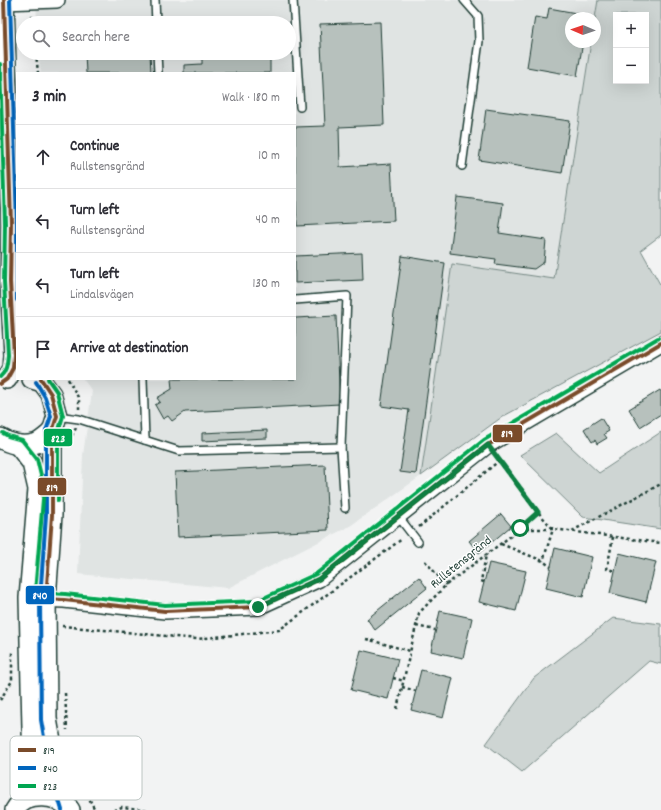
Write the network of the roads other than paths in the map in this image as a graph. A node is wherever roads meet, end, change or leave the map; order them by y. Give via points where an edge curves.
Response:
1 (57, 0) edge
2 (155, 0) edge
3 (293, 0) edge
4 (464, 0) edge
5 (4, 1) edge
6 (156, 16) edge
7 (294, 16) edge
8 (296, 46) edge
9 (157, 60) edge
10 (158, 72) edge
11 (300, 107) dead end
12 (462, 166) dead end
13 (11, 224) junction
14 (16, 252) edge
15 (296, 300) edge
16 (661, 343) edge
17 (8, 380) edge
18 (38, 380) edge
19 (143, 380) edge
20 (54, 424) junction
21 (0, 438) edge
22 (145, 440) junction
23 (18, 445) junction
24 (341, 447) junction
25 (345, 508) dead end
26 (398, 516) junction
27 (418, 542) dead end
28 (38, 599) junction
29 (34, 736) edge
30 (50, 736) edge
31 (36, 800) edge
32 (55, 800) edge
33 (15, 807) edge
34 (68, 808) edge

1 - 5 street
2 - 6 lane
3 - 7 lane
4 - 12 lane via 478,16 479,41
5 - 13 street
8 - 11 lane
9 - 10 lane
13 - 14 street
13 - 17 street via 10,282 14,355 13,368
15 - 24 lane via 347,296
16 - 26 street via 488,445
18 - 20 street via 51,394
19 - 22 lane
20 - 22 lane via 79,419
20 - 23 street via 34,444
20 - 28 street via 52,507
21 - 23 street
22 - 24 lane via 179,451
23 - 28 street via 32,463 38,488
24 - 25 lane
26 - 27 lane
26 - 28 street via 319,579 258,607 165,611
28 - 29 street
28 - 30 street
31 - 33 street
32 - 34 street

